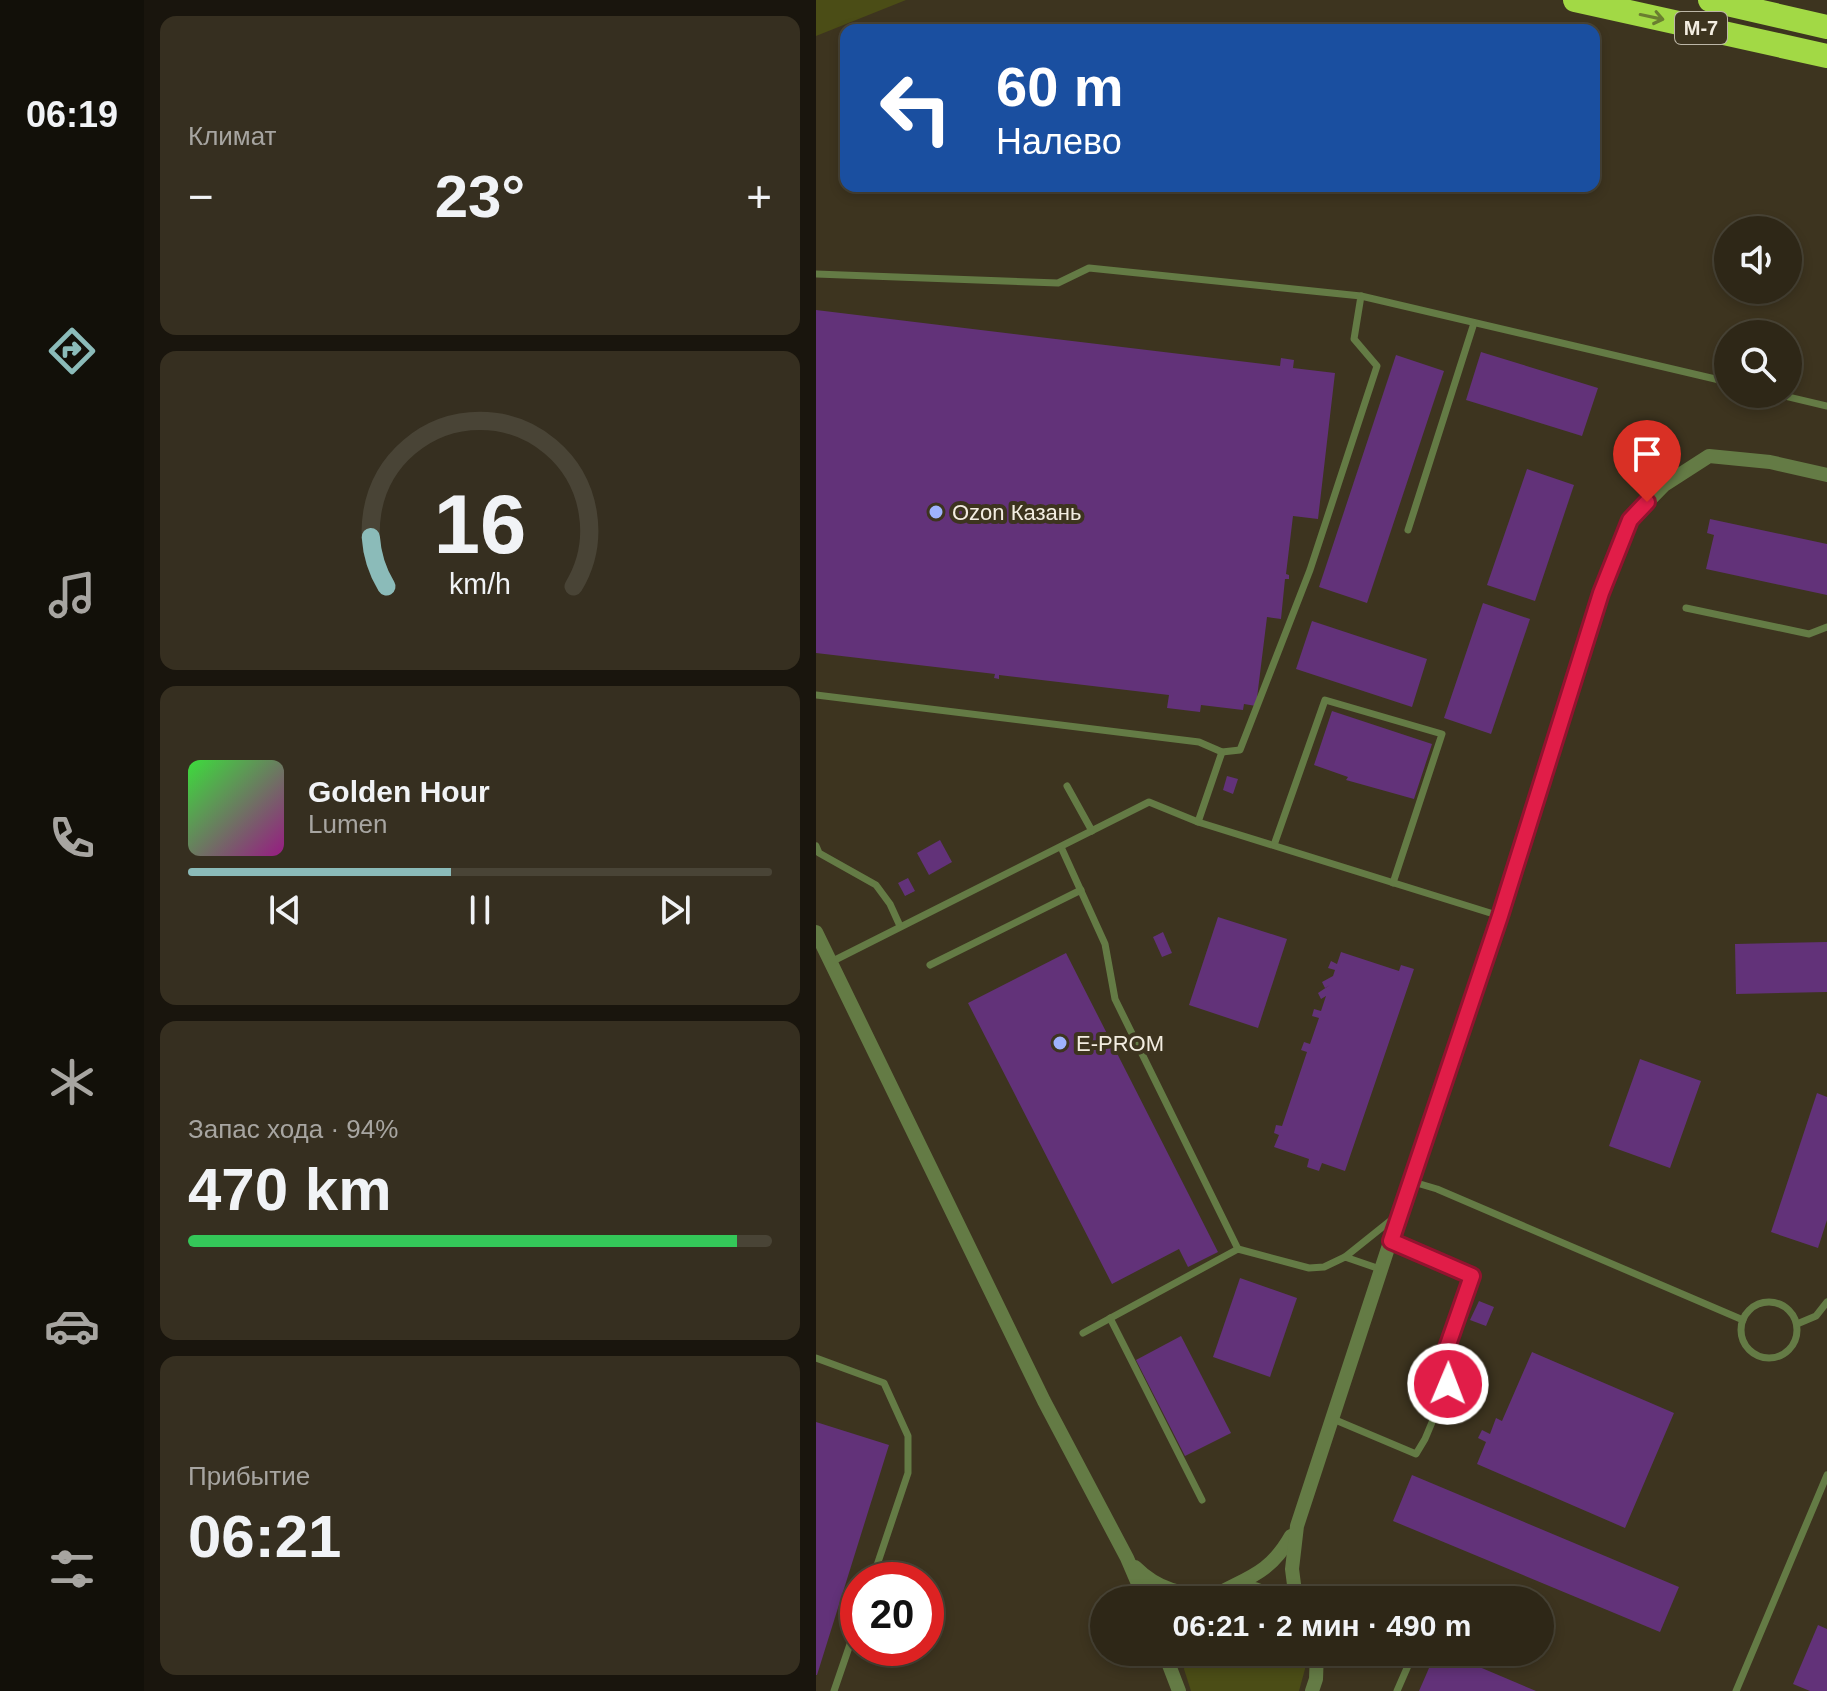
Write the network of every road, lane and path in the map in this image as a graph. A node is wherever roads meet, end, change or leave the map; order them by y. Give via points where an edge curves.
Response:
1 (1575, 0) edge
2 (1710, 0) edge
3 (1827, 27) edge
4 (1827, 56) edge
5 (816, 274) edge
6 (1361, 296) junction
7 (1474, 323) junction
8 (1714, 379) edge
9 (1802, 400) edge
10 (1827, 406) edge
11 (1827, 475) edge
12 (1408, 530) dead end
13 (1686, 608) dead end
14 (1827, 627) edge
15 (816, 695) edge
16 (1222, 752) junction
17 (1067, 786) dead end
18 (1198, 822) junction
19 (1092, 831) junction
20 (1274, 845) junction
21 (816, 846) edge
22 (1061, 847) junction
23 (1393, 883) junction
24 (1081, 890) junction
25 (1500, 916) junction
26 (900, 926) junction
27 (816, 932) edge
28 (831, 962) junction
29 (930, 965) dead end
30 (1410, 1181) junction
31 (1399, 1213) junction
32 (1391, 1241) junction
33 (1238, 1249) junction
34 (1345, 1257) junction
35 (1382, 1270) junction
36 (1827, 1302) edge
37 (1110, 1318) junction
38 (1743, 1320) junction
39 (1797, 1324) junction
40 (1083, 1333) dead end
41 (816, 1358) edge
42 (1333, 1419) junction
43 (1827, 1475) edge
44 (1202, 1500) dead end
45 (1297, 1526) junction
46 (1127, 1558) junction
47 (878, 1562) edge
48 (1139, 1586) edge
49 (1157, 1586) edge
50 (1236, 1586) edge
51 (1294, 1586) edge
52 (843, 1666) edge
53 (1169, 1666) edge
54 (1173, 1666) edge
55 (1317, 1666) edge
56 (1408, 1666) edge
57 (1178, 1688) edge
58 (834, 1691) edge
59 (1312, 1691) edge
60 (1397, 1691) edge
61 (1736, 1691) edge

1 -> 4 highway, М-7
2 - 3 highway, М-7
5 - 6 lane via 1058,283 1089,268
6 - 7 lane
6 - 16 lane via 1354,339 1377,366 1310,570 1240,750
7 - 8 lane
7 - 12 lane
9 - 10 lane
11 - 25 street via 1709,456 1664,485 1630,520 1601,593
13 - 14 lane via 1809,634
15 - 16 lane via 1199,742
16 - 18 lane
17 - 19 lane
18 - 19 lane via 1149,802
18 - 20 lane
19 - 22 lane
20 - 23 lane
20 - 23 lane via 1325,700 1442,734
21 - 26 lane via 819,853 876,885
22 - 24 lane
22 - 26 lane
23 - 25 lane
24 - 29 lane
24 - 33 lane via 1105,944 1115,999
25 - 30 street
26 - 28 lane
27 - 28 street
28 - 46 street via 1044,1401
30 - 31 street
30 - 38 lane
31 - 32 street
31 - 34 lane
32 - 35 street
32 - 42 lane via 1472,1276 1443,1359 1448,1384 1416,1454
33 - 34 lane via 1309,1268
33 - 37 lane
34 - 35 lane
35 - 42 street
36 - 39 lane via 1816,1316
37 - 40 lane
37 - 44 lane
38 - 39 lane via 1752,1308 1779,1303
38 - 39 lane via 1741,1335 1760,1357 1775,1358 1789,1351 1797,1339
41 - 47 lane via 884,1383 908,1436 908,1473
42 - 45 street
43 - 61 lane
45 - 50 street via 1272,1564
45 - 51 street
46 - 48 street
46 - 49 street
52 - 58 lane
53 - 57 street
54 - 57 street
55 - 59 street
56 - 60 lane

